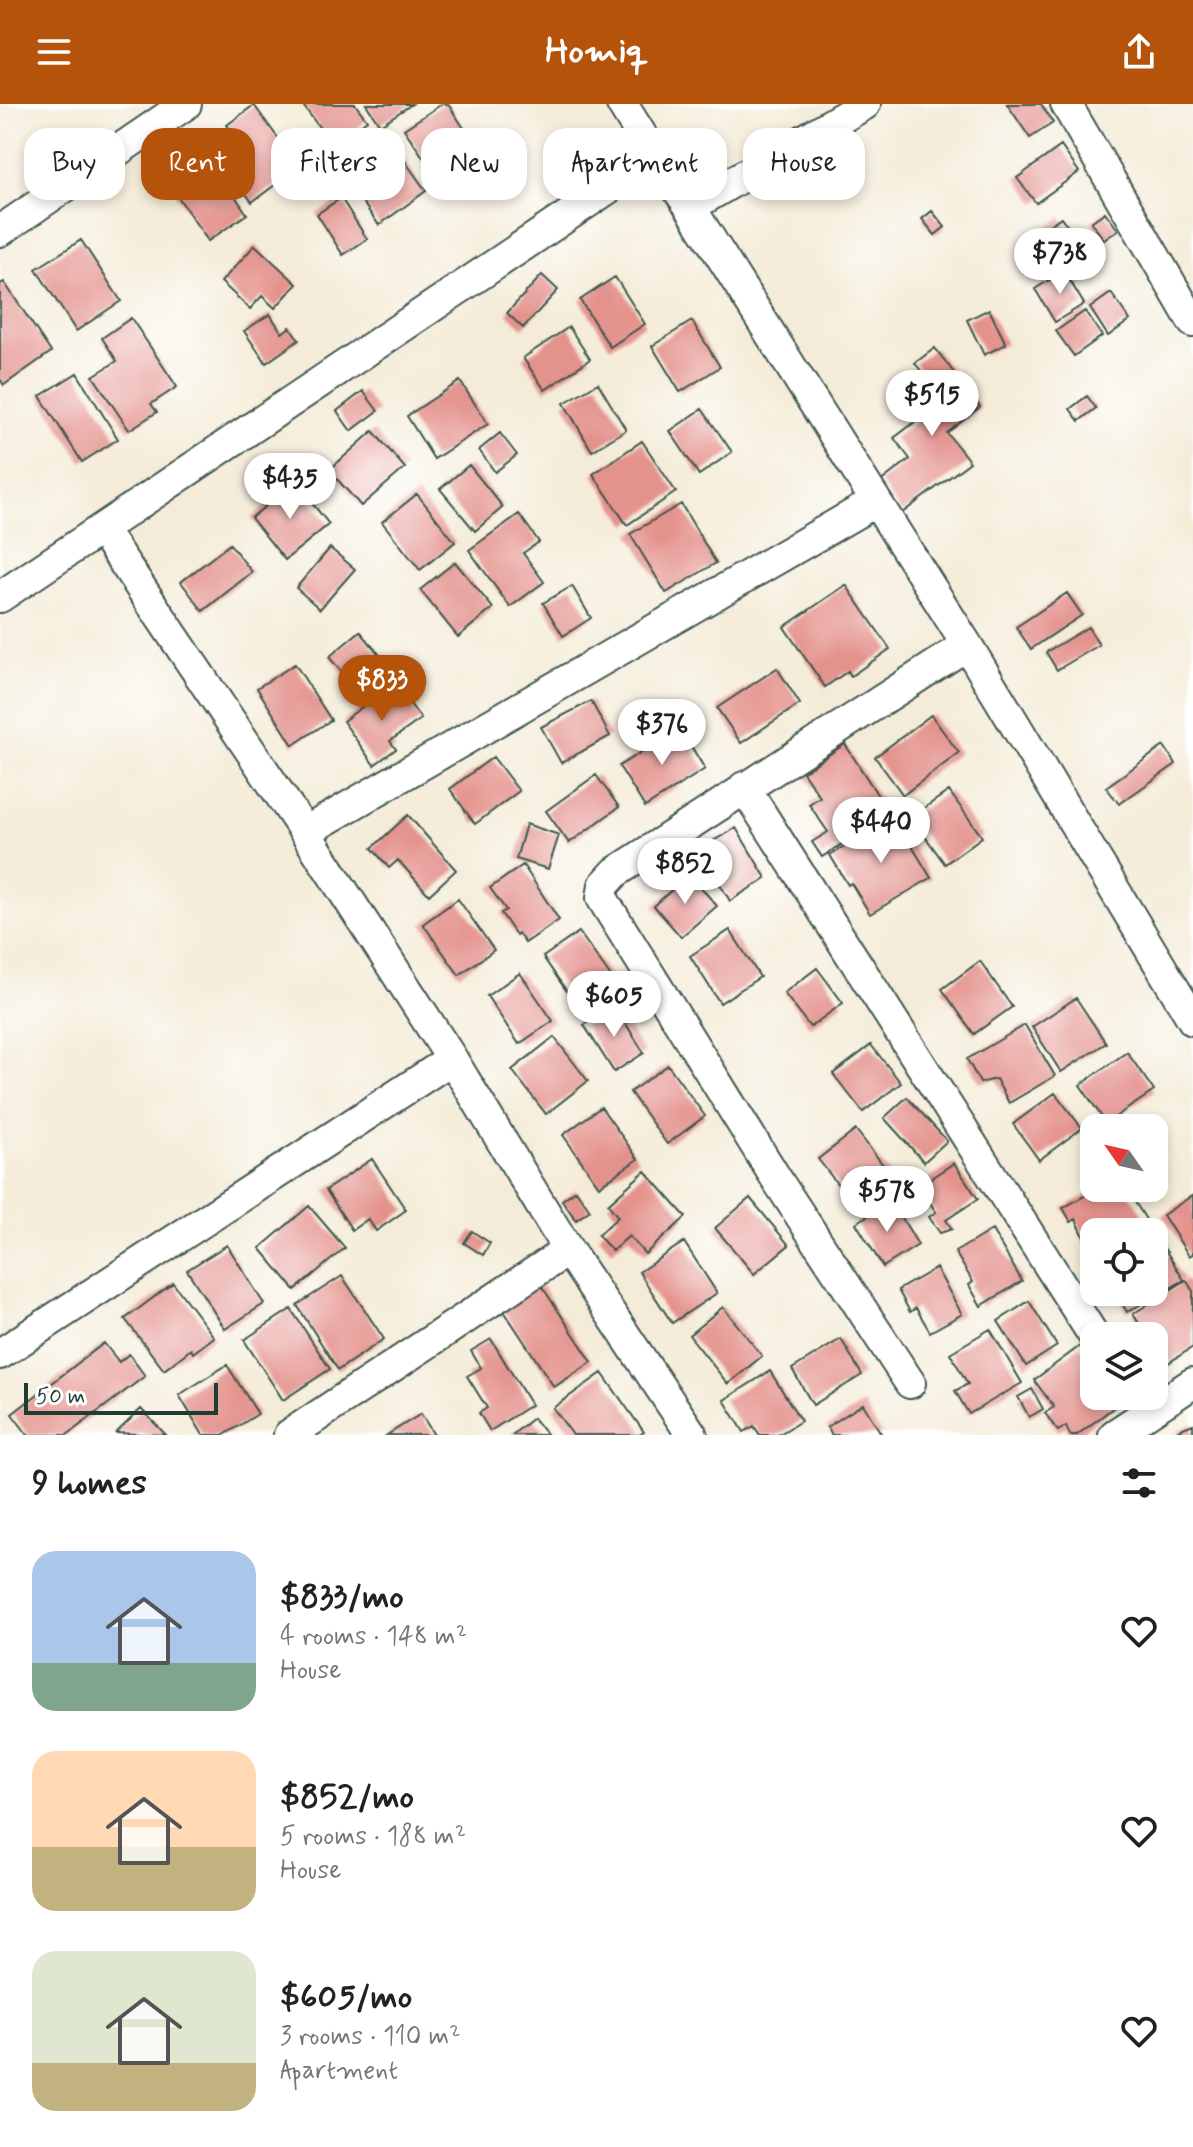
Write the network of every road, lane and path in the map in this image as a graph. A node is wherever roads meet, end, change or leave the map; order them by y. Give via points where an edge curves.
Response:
1 (186, 104) edge
2 (622, 104) edge
3 (865, 104) edge
4 (1066, 104) edge
5 (637, 128) edge
6 (591, 200) edge
7 (685, 200) edge
8 (690, 207) junction
9 (0, 231) edge
10 (1193, 322) edge
11 (875, 502) junction
12 (102, 530) junction
13 (0, 597) edge
14 (967, 645) junction
15 (744, 787) junction
16 (305, 832) junction
17 (1193, 1020) edge
18 (452, 1059) junction
19 (568, 1250) junction
20 (1085, 1322) edge
21 (0, 1354) edge
22 (910, 1383) dead end
23 (1193, 1383) edge
24 (1168, 1393) edge
25 (1134, 1410) edge
26 (688, 1433) edge
27 (289, 1435) edge
28 (1114, 1435) edge

1 - 9 street
2 - 5 street
3 - 8 street
4 - 10 street
6 - 12 street
7 - 8 street
8 - 11 street
11 - 14 street
11 - 16 street
12 - 13 street
12 - 16 street
14 - 15 street
14 - 17 street
15 - 20 street
15 - 22 street via 616,872 604,885 602,898
16 - 18 street
18 - 19 street
18 - 21 street
19 - 26 street
19 - 27 street
23 - 24 street
25 - 28 street

